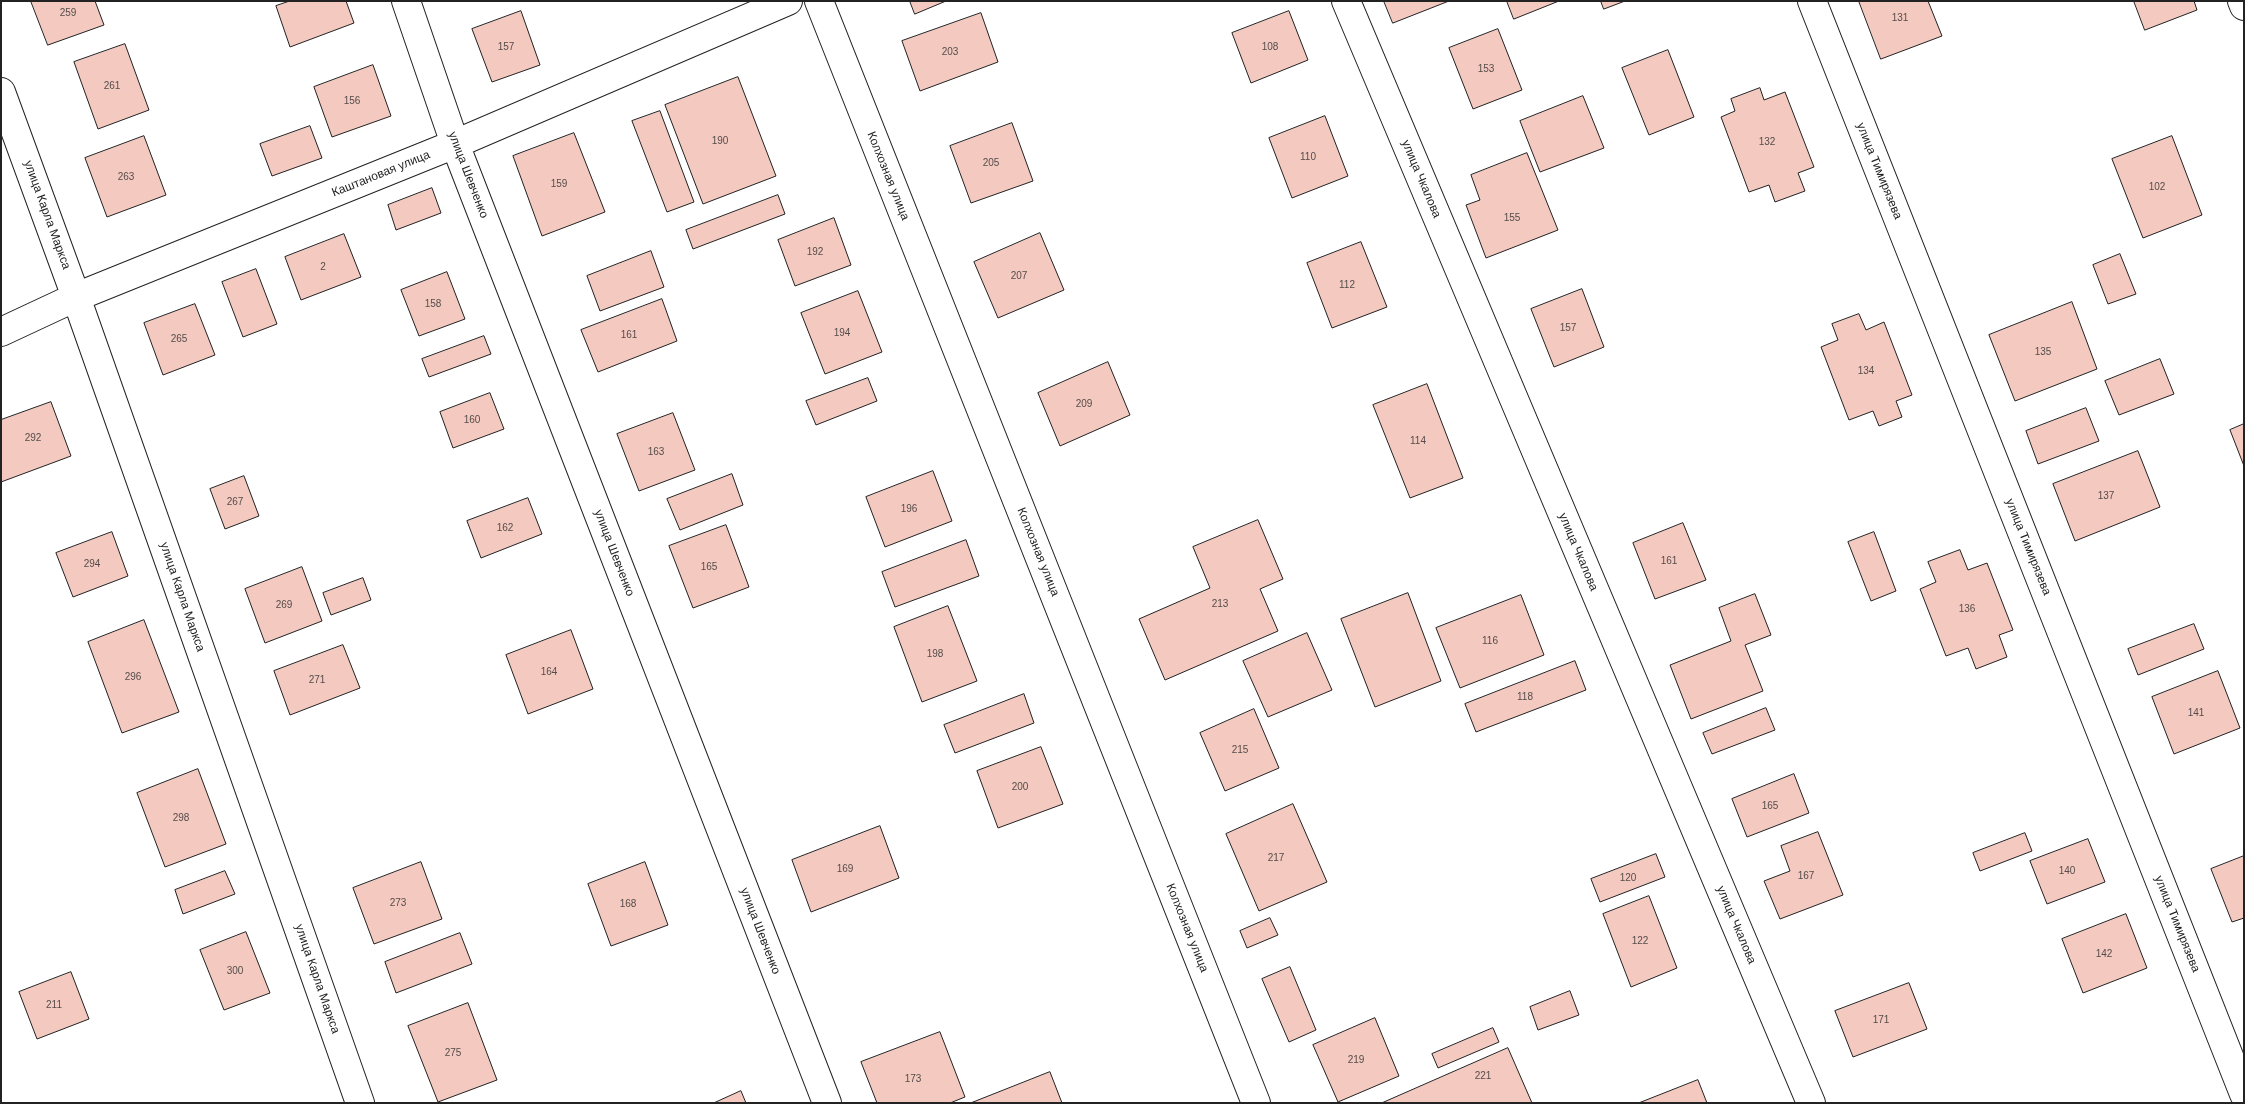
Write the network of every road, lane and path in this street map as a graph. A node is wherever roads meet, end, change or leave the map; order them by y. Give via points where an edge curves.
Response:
1 (406, 1) edge
2 (788, 1) edge
3 (819, 1) edge
4 (1346, 1) edge
5 (1812, 1) edge
6 (2242, 1) edge
7 (2244, 6) edge
8 (1, 92) edge
9 (455, 144) junction
10 (76, 297) junction
11 (1, 332) edge
12 (2244, 1094) edge
13 (360, 1103) edge
14 (827, 1103) edge
15 (1256, 1103) edge
16 (1811, 1103) edge

1 - 9 street, улица Шевченко
2 - 9 street, Каштановая улица
3 - 15 street, Колхозная улица
4 - 16 street, улица Чкалова
5 - 12 street, улица Тимирязева
6 - 7 street
8 - 10 street, улица Карла Маркса
9 - 10 street, Каштановая улица
9 - 14 street, улица Шевченко
10 - 11 street, Каштановая улица
10 - 13 street, улица Карла Маркса

